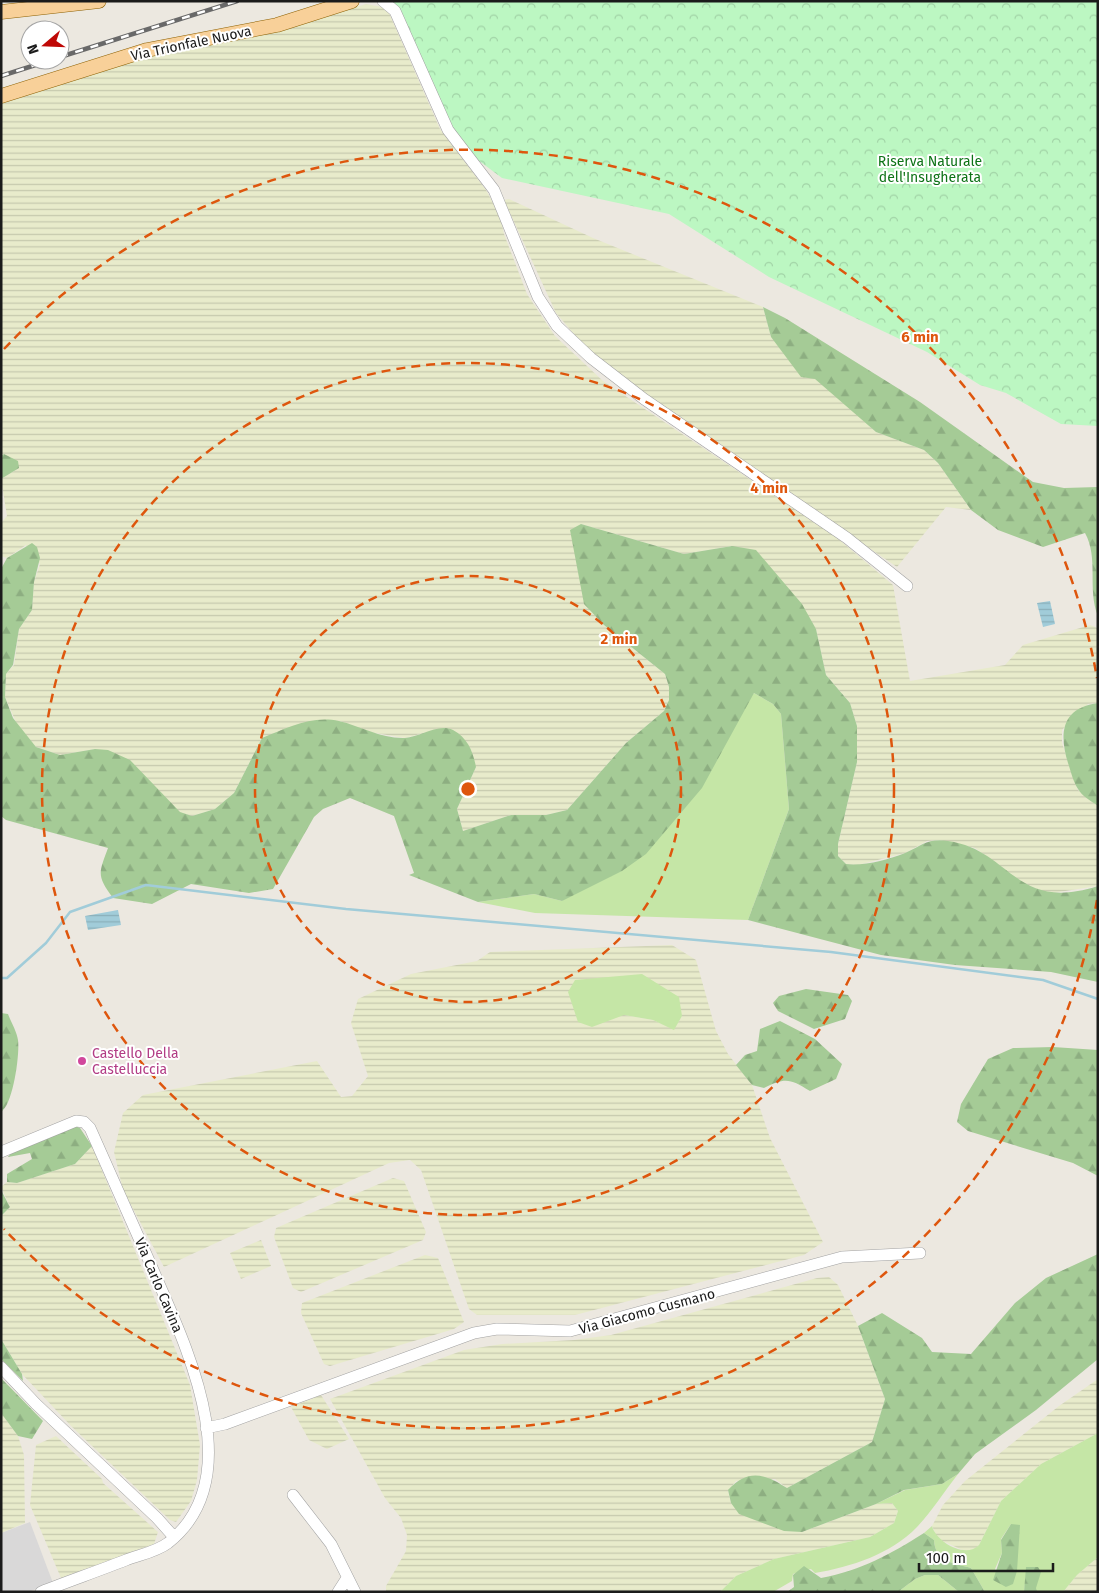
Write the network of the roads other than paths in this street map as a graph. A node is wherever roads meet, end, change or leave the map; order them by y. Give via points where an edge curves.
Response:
1 (98, 1) edge
2 (352, 1) edge
3 (383, 1) edge
4 (45, 4) edge
5 (396, 6) edge
6 (1, 12) edge
7 (1, 96) edge
8 (907, 586) dead end
9 (1, 1152) edge
10 (920, 1253) dead end
11 (1, 1367) edge
12 (206, 1428) junction
13 (293, 1495) dead end
14 (174, 1537) junction
15 (347, 1578) junction
16 (41, 1592) edge
17 (338, 1592) edge
18 (355, 1592) edge

1 - 4 main road
2 - 7 main road, Via Trionfale Nuova via 277,25 147,50
3 - 5 street
4 - 6 main road
5 - 8 street via 413,54 448,130 494,190 538,297 557,326 590,358 644,399 847,538
9 - 12 street, Via Carlo Cavina via 76,1121 88,1125 190,1356
10 - 12 street, Via Giacomo Cusmano via 842,1257 570,1332 497,1329 474,1333 225,1424
11 - 14 street
12 - 14 street, Via Carlo Cavina via 208,1447 204,1490 196,1510
13 - 15 street via 331,1544
14 - 16 street, Via Carlo Cavina via 156,1549
15 - 17 street
15 - 18 street

